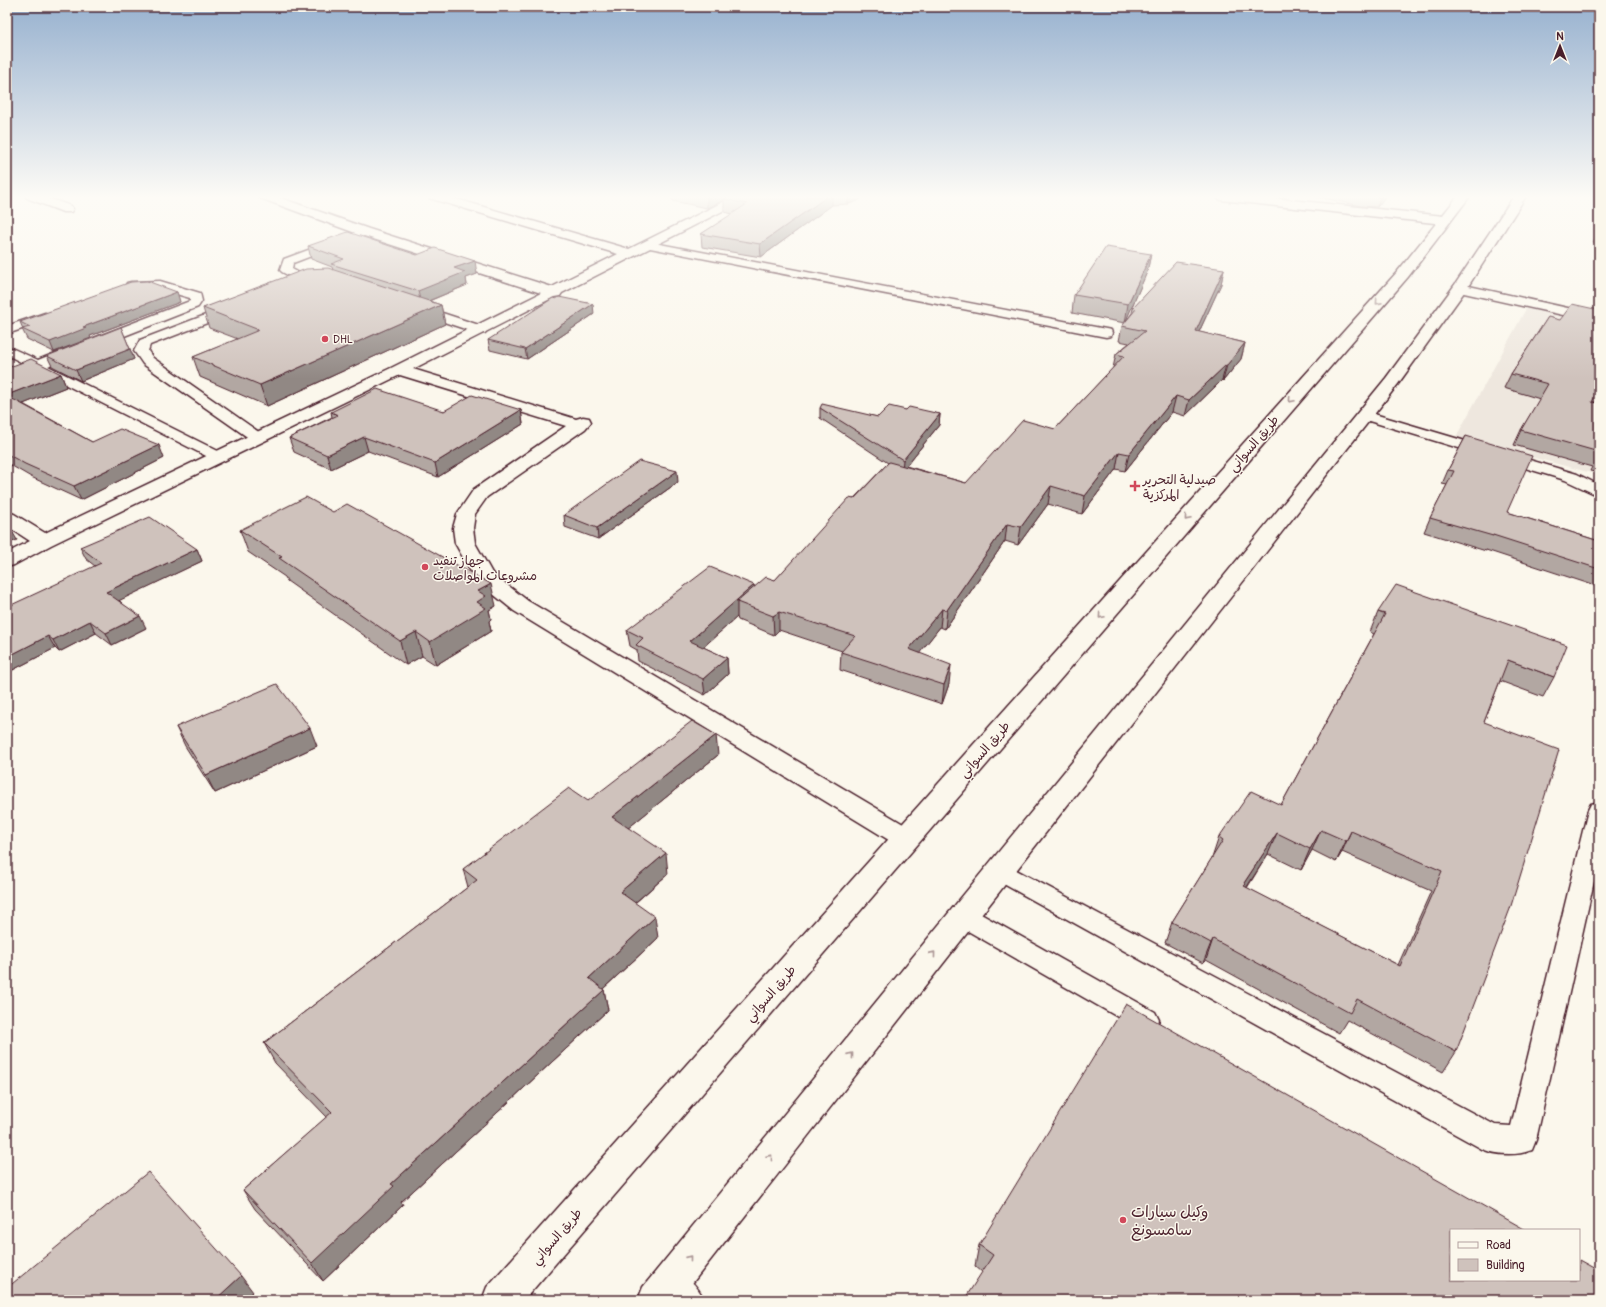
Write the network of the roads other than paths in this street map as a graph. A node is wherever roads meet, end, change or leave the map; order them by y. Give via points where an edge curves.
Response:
1 (299, 257) edge
2 (443, 257) edge
3 (625, 257) edge
4 (711, 257) edge
5 (1416, 257) edge
6 (1480, 257) edge
7 (322, 281) edge
8 (308, 282) junction
9 (290, 286) edge
10 (1460, 288) junction
11 (118, 291) edge
12 (555, 293) junction
13 (408, 305) edge
14 (239, 306) edge
15 (59, 312) edge
16 (1599, 319) edge
17 (7, 330) edge
18 (481, 330) junction
19 (1106, 333) dead end
20 (7, 350) edge
21 (38, 365) junction
22 (399, 370) junction
23 (1364, 415) junction
24 (258, 438) junction
25 (219, 457) junction
26 (1599, 491) edge
27 (7, 518) edge
28 (44, 541) junction
29 (7, 561) edge
30 (1599, 810) edge
31 (906, 838) junction
32 (999, 871) junction
33 (963, 916) junction
34 (1164, 1030) edge
35 (671, 1294) edge
36 (500, 1300) edge

1 - 8 lane via 288,261 286,270
2 - 12 main road
3 - 12 main road
4 - 19 lane
5 -> 31 main road, طريق السواني
6 - 10 main road
7 - 8 lane
8 - 9 lane
10 - 16 main road
10 - 23 main road
11 - 21 lane via 133,286 160,285 196,296 196,301 194,304
12 - 18 main road
13 - 18 lane
14 - 24 lane via 144,343 141,351 148,361
15 - 17 lane
18 - 22 main road
20 - 21 lane
21 - 25 lane
22 - 24 main road
22 - 31 main road via 581,424 480,493 466,514 463,528 465,543 484,578 521,606
23 - 26 lane via 1571,477
23 - 32 main road
24 - 25 main road
25 - 28 main road
27 - 28 main road
28 - 29 main road
30 - 32 lane via 1522,1140 1492,1139
31 - 36 main road, طريق السواني
32 - 33 main road
33 - 34 lane
35 -> 33 main road

